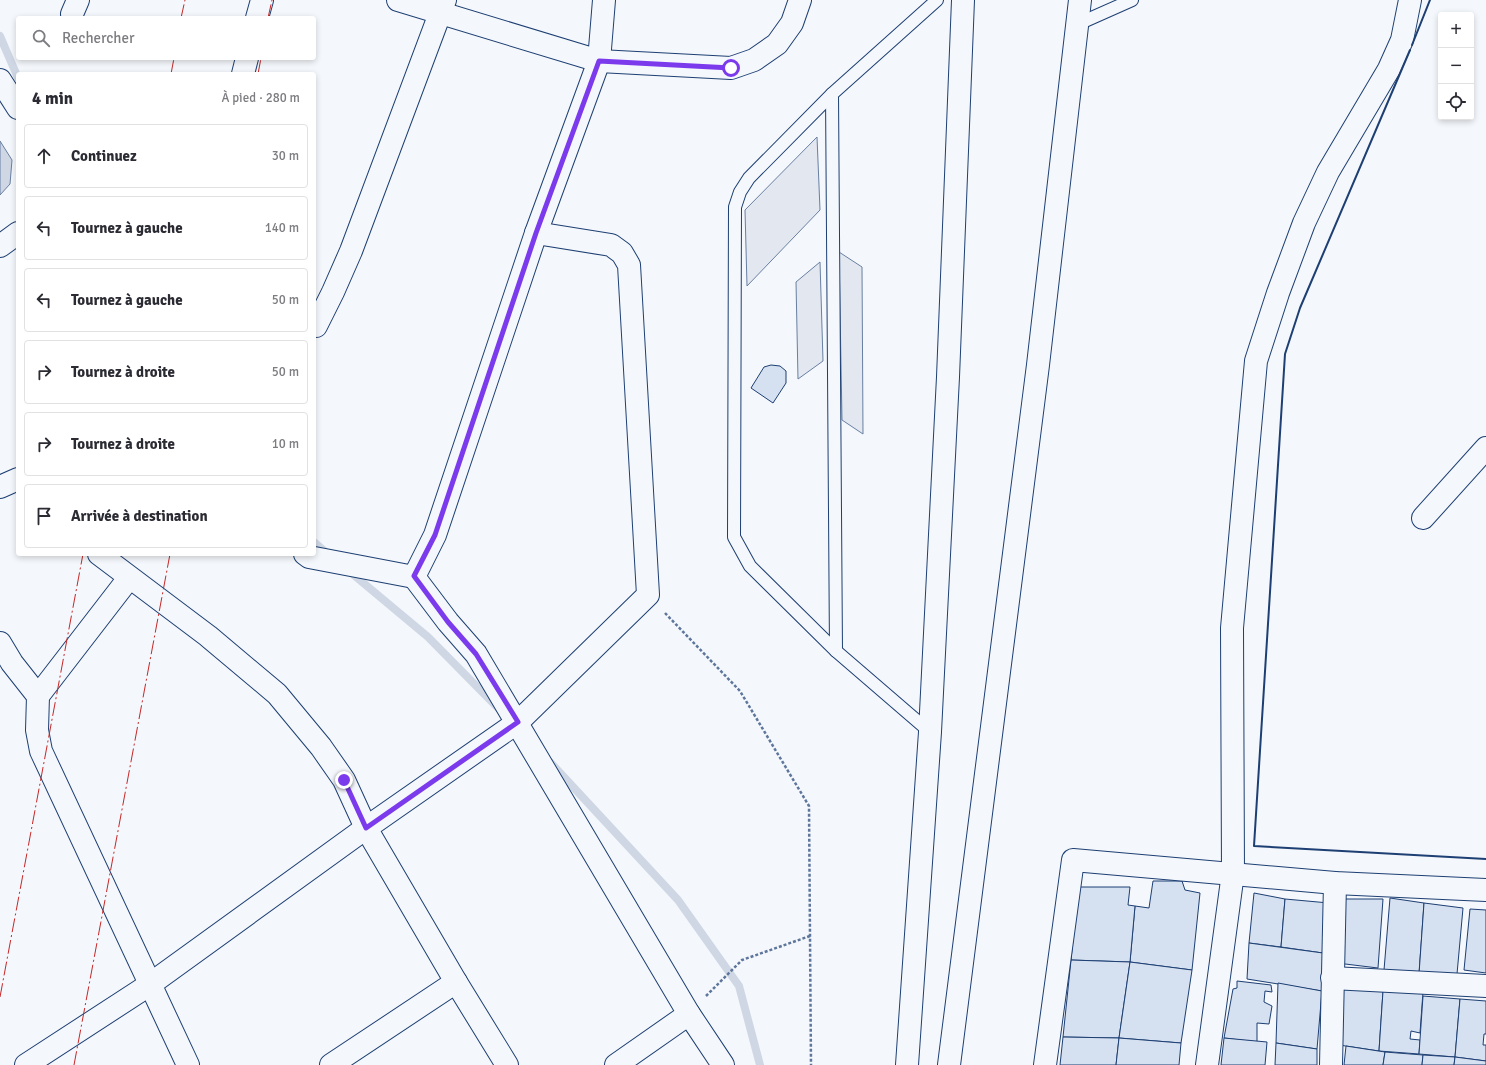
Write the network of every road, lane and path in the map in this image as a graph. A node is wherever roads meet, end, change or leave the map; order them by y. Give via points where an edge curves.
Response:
1 (262, 0) edge
2 (398, 0) edge
3 (604, 0) edge
4 (800, 0) edge
5 (937, 0) edge
6 (963, 0) edge
7 (1080, 0) edge
8 (1132, 0) edge
9 (1410, 0) edge
10 (443, 7) edge
11 (258, 16) edge
12 (1078, 24) junction
13 (246, 60) edge
14 (599, 61) junction
15 (244, 72) edge
16 (0, 80) edge
17 (832, 94) junction
18 (16, 105) edge
19 (536, 233) junction
20 (16, 234) edge
21 (0, 246) edge
22 (316, 323) edge
23 (1486, 448) edge
24 (1423, 518) dead end
25 (102, 556) edge
26 (308, 556) edge
27 (414, 576) junction
28 (129, 578) junction
29 (648, 595) junction
30 (0, 643) edge
31 (836, 651) junction
32 (38, 696) junction
33 (518, 722) junction
34 (930, 732) junction
35 (366, 828) junction
36 (1233, 873) junction
37 (1335, 883) junction
38 (1486, 890) edge
39 (810, 936) junction
40 (1332, 978) junction
41 (456, 982) junction
42 (149, 985) junction
43 (1486, 986) edge
44 (689, 1014) junction
45 (26, 1065) edge
46 (188, 1065) edge
47 (331, 1065) edge
48 (507, 1065) edge
49 (616, 1065) edge
50 (723, 1065) edge
51 (811, 1065) edge
52 (907, 1065) edge
53 (949, 1065) edge
54 (1045, 1065) edge
55 (1207, 1065) edge
56 (1331, 1065) edge

1 - 11 main road
2 - 10 main road
3 - 14 main road
4 - 14 main road via 792,23 777,44 754,60 731,68
5 - 17 lane
6 - 34 main road
7 - 12 main road
8 - 12 lane
9 - 36 main road via 1402,40 1389,69 1328,172 1304,223 1256,361 1232,628
10 - 14 main road
10 - 22 main road via 348,258
12 - 53 main road via 1039,357
13 - 15 main road
14 - 19 main road
16 - 18 main road
17 - 31 lane
17 - 31 lane via 749,178 740,192 735,207 734,537 750,566
19 - 27 main road via 435,535
19 - 29 main road via 611,245 622,253 629,265
20 - 21 main road
23 - 24 main road
25 - 28 main road
26 - 27 main road
27 - 33 main road via 448,622 476,654
28 - 32 main road
28 - 35 main road via 208,636 277,694 321,747 344,780
29 - 33 main road
29 - 39 path via 740,691 809,806
30 - 32 main road
31 - 34 lane
32 - 42 main road via 37,730 41,751
33 - 35 main road
33 - 44 main road
34 - 52 main road
35 - 41 main road
35 - 42 main road
36 - 37 main road
36 - 54 main road via 1073,860
36 - 55 main road
37 - 38 main road
37 - 40 main road
39 - 44 path via 742,960
39 - 51 path
40 - 43 main road
40 - 56 main road
41 - 47 main road
41 - 48 main road
42 - 45 main road
42 - 46 main road
44 - 49 main road
44 - 50 main road

